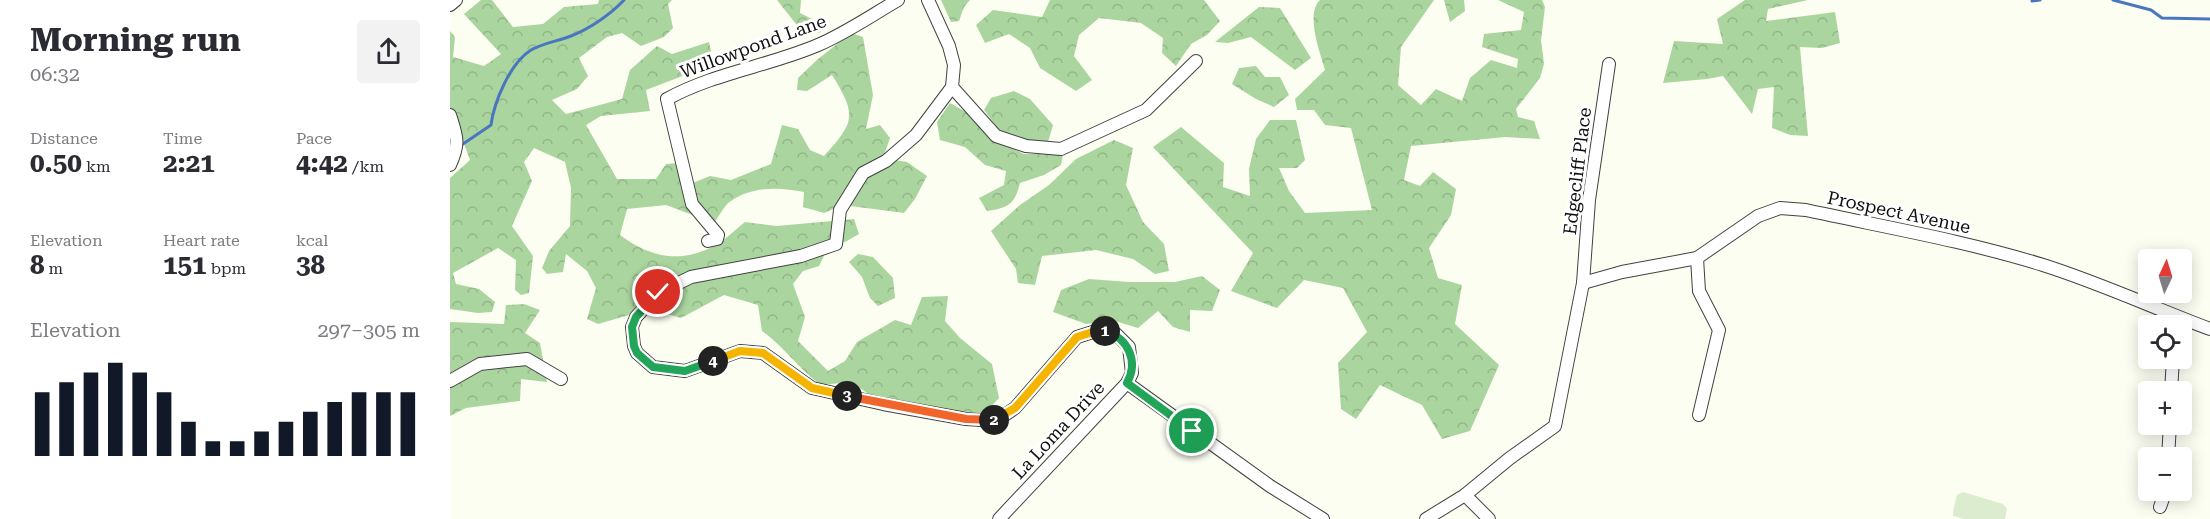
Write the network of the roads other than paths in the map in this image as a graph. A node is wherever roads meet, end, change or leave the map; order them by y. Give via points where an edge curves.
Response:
1 (456, 0) edge
2 (898, 0) edge
3 (928, 0) edge
4 (450, 5) edge
5 (1196, 61) dead end
6 (1609, 64) dead end
7 (952, 87) junction
8 (450, 115) edge
9 (450, 165) edge
10 (708, 241) dead end
11 (1697, 258) junction
12 (1583, 283) junction
13 (2163, 315) edge
14 (2192, 324) edge
15 (2210, 328) edge
16 (561, 379) dead end
17 (450, 381) edge
18 (1127, 383) junction
19 (1699, 415) dead end
20 (1465, 495) junction
21 (2162, 501) edge
22 (2160, 507) dead end
23 (999, 519) edge
24 (1323, 519) edge
25 (1426, 519) edge
26 (1490, 519) edge

1 - 4 street
2 - 10 street, Willowpond Lane via 819,45 686,88 667,99 692,204 718,235
3 - 7 street via 949,45 954,65
5 - 7 street via 1146,110 1061,149 1026,146 996,136
6 - 12 street, Edgecliff Place via 1589,200
7 - 18 street via 916,135 886,161 863,173 840,210 837,244 801,256 691,278 658,292 632,327 637,353 653,367 685,371 740,351 763,353 812,388 966,419 996,421 1015,408 1077,337 1099,330 1116,334 1129,347 1132,373
8 - 9 street via 457,144
11 - 12 street, Prospect Avenue
11 - 13 street, Prospect Avenue via 1758,216 1780,208 1806,210 2041,265 2119,292
11 - 19 street via 1699,291 1719,330
12 - 20 street via 1556,426
14 - 15 street, Prospect Avenue
16 - 17 street via 527,359 480,364
18 - 23 street, La Loma Drive
18 - 24 street, La Loma Drive via 1270,486
20 - 25 street
20 - 26 street
21 - 22 street

